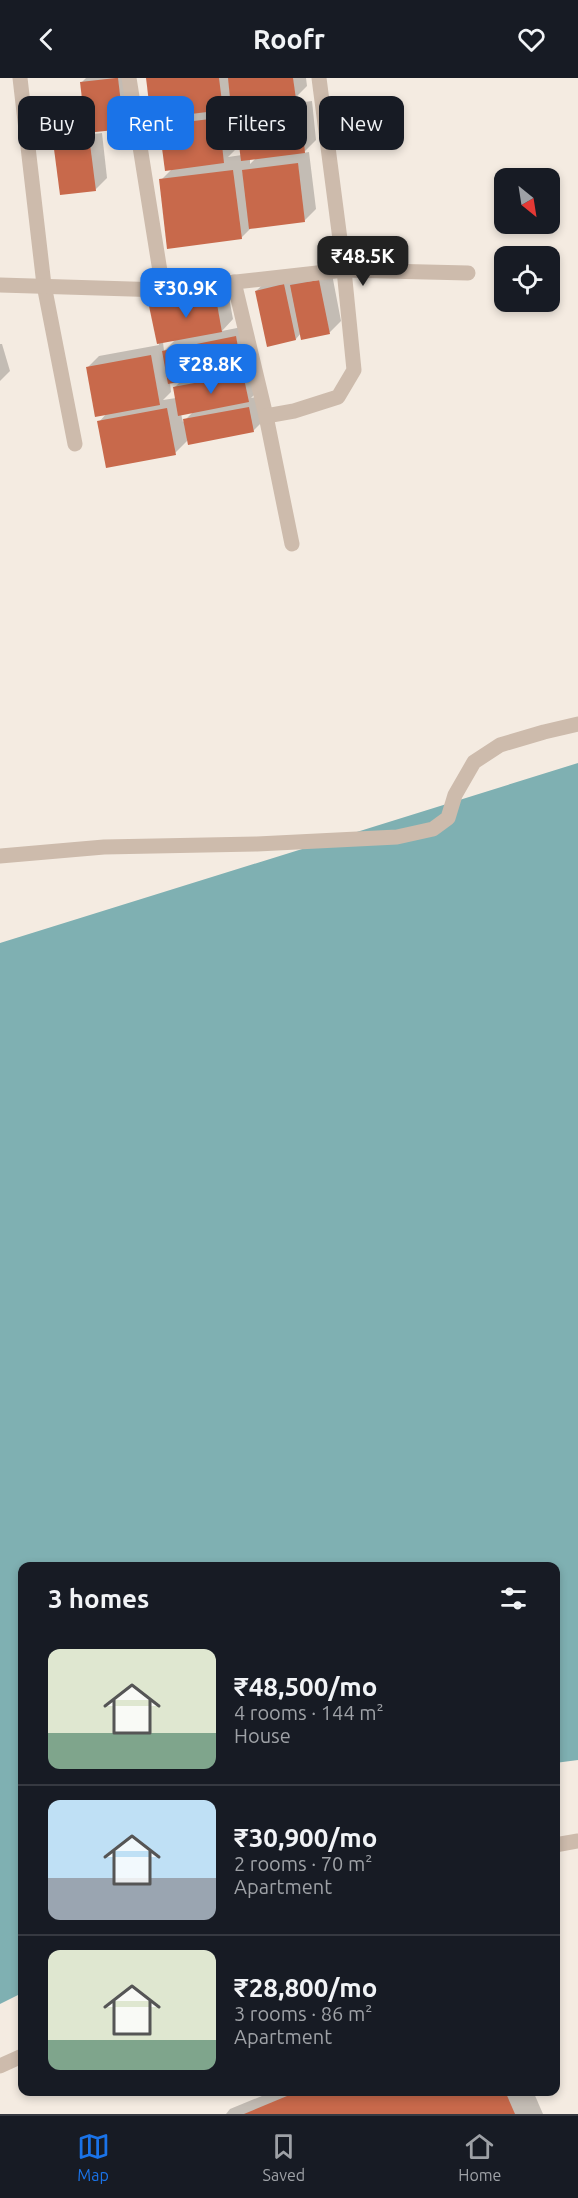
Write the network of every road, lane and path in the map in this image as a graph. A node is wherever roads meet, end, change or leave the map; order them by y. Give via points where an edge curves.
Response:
1 (20, 78) edge
2 (129, 78) edge
3 (319, 78) edge
4 (344, 270) junction
5 (468, 273) dead end
6 (234, 282) junction
7 (0, 285) edge
8 (44, 285) junction
9 (163, 290) junction
10 (266, 416) junction
11 (75, 444) dead end
12 (292, 544) dead end
13 (578, 724) edge
14 (0, 856) edge
15 (578, 1841) edge
16 (560, 1844) edge
17 (18, 2058) edge
18 (0, 2066) edge

1 - 8 street
2 - 9 street
3 - 4 street
4 - 5 street
4 - 6 street
4 - 10 street via 354,370 338,397
6 - 9 street
6 - 10 street
7 - 8 street
8 - 9 street
8 - 11 street
10 - 12 street
13 - 14 street via 500,745 474,762 455,795 448,818 432,829 397,837 104,847
15 - 16 street
17 - 18 street

